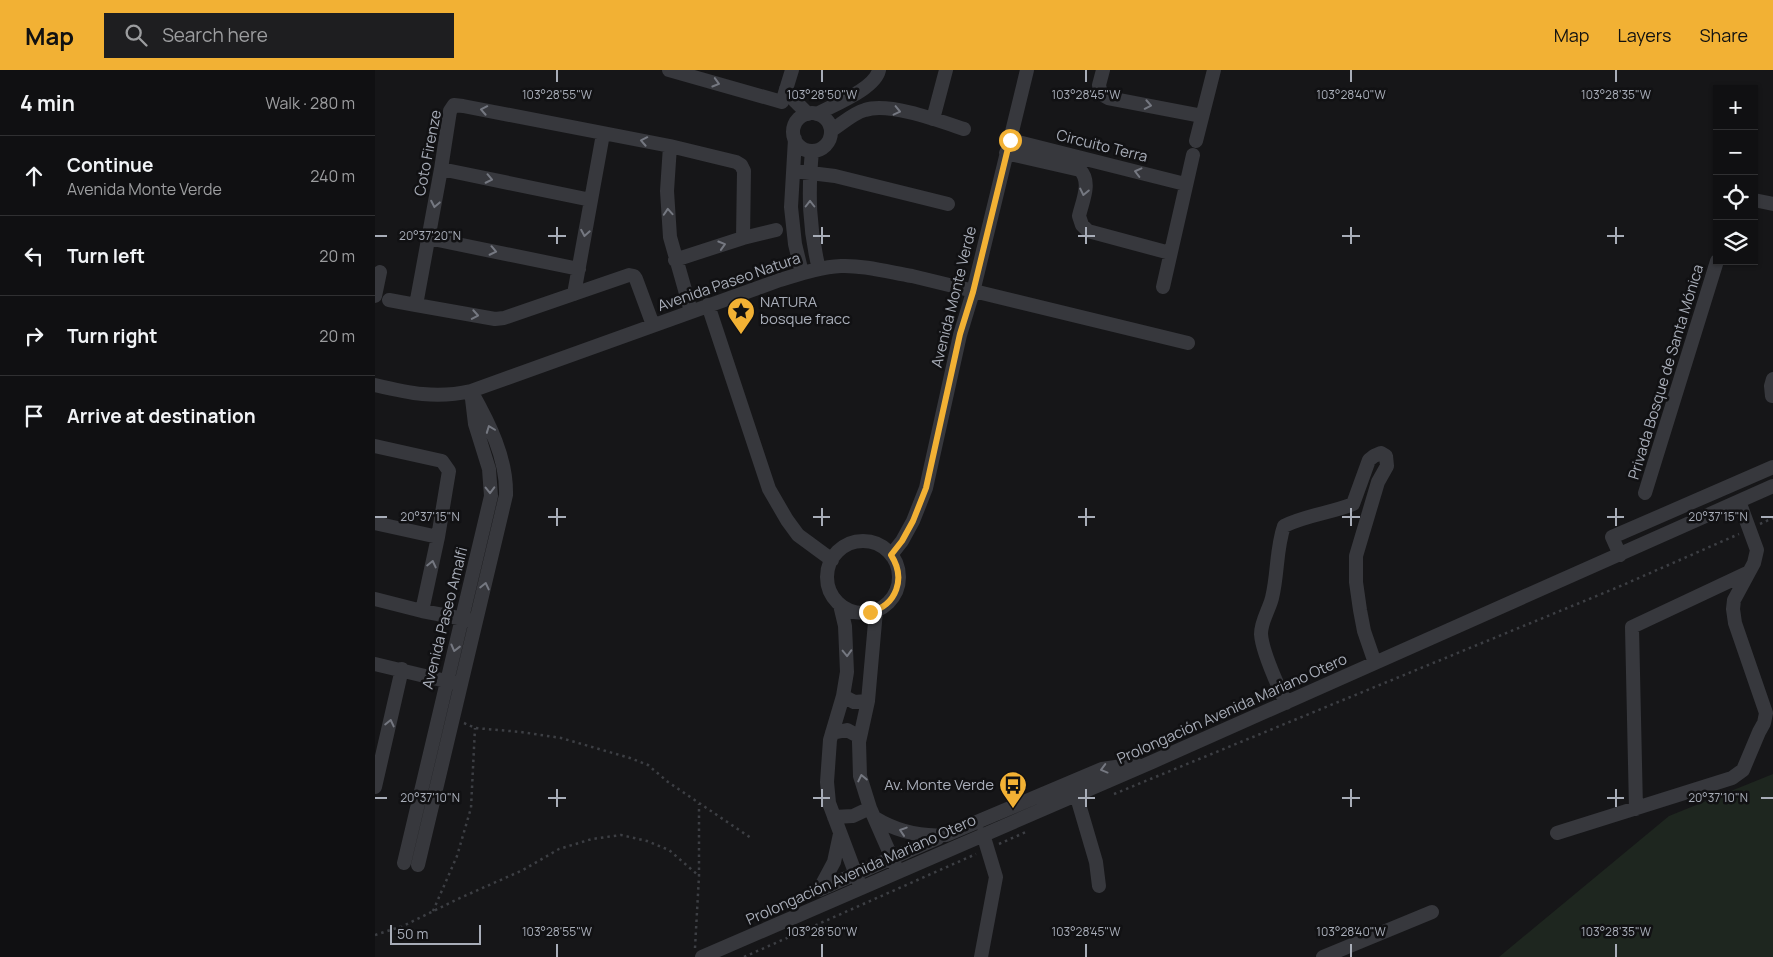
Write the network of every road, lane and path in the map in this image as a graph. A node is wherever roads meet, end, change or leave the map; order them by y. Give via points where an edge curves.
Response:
1 (669, 70) edge
2 (792, 70) edge
3 (879, 70) edge
4 (946, 70) edge
5 (1027, 70) edge
6 (1103, 70) edge
7 (1214, 70) edge
8 (784, 95) junction
9 (812, 114) junction
10 (1202, 116) junction
11 (933, 119) junction
12 (796, 123) junction
13 (964, 129) dead end
14 (831, 130) junction
15 (603, 134) junction
16 (795, 139) junction
17 (670, 146) junction
18 (1008, 146) junction
19 (812, 151) junction
20 (441, 169) junction
21 (794, 171) junction
22 (810, 172) junction
23 (1185, 184) junction
24 (591, 200) junction
25 (1758, 201) edge
26 (948, 204) dead end
27 (1773, 204) edge
28 (777, 230) dead end
29 (428, 238) junction
30 (743, 238) junction
31 (1170, 253) junction
32 (675, 260) junction
33 (1716, 265) edge
34 (579, 269) junction
35 (819, 269) junction
36 (380, 272) dead end
37 (802, 273) junction
38 (1163, 287) dead end
39 (973, 292) junction
40 (574, 294) junction
41 (375, 296) edge
42 (389, 300) dead end
43 (416, 305) junction
44 (707, 305) junction
45 (691, 312) junction
46 (653, 325) junction
47 (1188, 343) dead end
48 (1773, 379) edge
49 (375, 385) edge
50 (471, 391) junction
51 (1772, 396) edge
52 (375, 446) edge
53 (1773, 467) edge
54 (1773, 486) edge
55 (1645, 493) dead end
56 (1739, 501) junction
57 (1773, 518) edge
58 (375, 523) edge
59 (1749, 529) junction
60 (438, 536) junction
61 (891, 555) junction
62 (1620, 555) junction
63 (831, 560) junction
64 (1749, 572) junction
65 (375, 599) edge
66 (840, 604) junction
67 (421, 611) junction
68 (875, 611) junction
69 (463, 619) junction
70 (477, 622) junction
71 (1375, 663) junction
72 (375, 664) edge
73 (402, 670) junction
74 (447, 680) junction
75 (462, 685) junction
76 (843, 696) junction
77 (868, 701) junction
78 (1286, 703) junction
79 (454, 719) junction
80 (475, 728) junction
81 (831, 733) junction
82 (860, 737) junction
83 (380, 743) edge
84 (1152, 762) junction
85 (375, 787) edge
86 (1076, 794) junction
87 (1108, 796) dead end
88 (699, 803) junction
89 (1636, 809) junction
90 (872, 813) junction
91 (834, 817) junction
92 (1029, 831) dead end
93 (840, 833) junction
94 (1557, 833) dead end
95 (983, 834) junction
96 (947, 835) junction
97 (751, 838) dead end
98 (987, 850) junction
99 (892, 858) junction
100 (404, 862) dead end
101 (418, 865) dead end
102 (898, 872) junction
103 (856, 874) junction
104 (699, 876) junction
105 (1099, 886) dead end
106 (861, 888) junction
107 (819, 890) junction
108 (433, 911) junction
109 (805, 912) junction
110 (1432, 912) dead end
111 (375, 935) edge
112 (699, 952) edge
113 (744, 957) edge
114 (981, 957) edge
115 (1323, 957) edge

1 -> 8 street
2 - 8 street
3 - 9 street via 861,90
4 - 11 street
5 - 18 street, Avenida Monte Verde
6 -> 10 street via 1099,85 1101,94 1108,98
7 - 10 street
8 - 9 street
8 - 12 street
9 - 12 street
9 - 14 street via 827,120
10 - 23 street
11 - 13 street
14 -> 11 street via 862,110 872,108
12 - 16 street
14 - 19 street via 829,142
17 -> 15 street, Coto Firenze
15 -> 20 street, Coto Firenze via 454,106 450,111
15 - 24 street
16 - 19 street via 800,146
16 - 21 street
17 - 30 street, Coto Firenze via 741,165 744,171
32 -> 17 street via 667,191
23 -> 18 street, Circuito Terra
18 -> 31 street via 1080,170 1086,184 1079,216 1088,231
18 - 39 street, Avenida Monte Verde
19 - 22 street
20 -> 24 street
20 -> 29 street, Coto Firenze
21 - 22 street
21 - 37 street via 791,207
22 - 26 street
35 -> 22 street via 810,227
23 - 31 street
24 -> 34 street
25 - 27 street
28 - 30 street
29 -> 34 street
29 - 43 street, Coto Firenze
32 -> 30 street
31 - 38 street
32 - 45 street
33 - 55 street, Privada Bosque de Santa Mónica
34 - 40 street
35 - 37 street, Avenida Paseo Natura
35 - 39 street, Avenida Paseo Natura via 842,266 873,269
36 - 41 street
37 - 44 street, Avenida Paseo Natura
39 - 47 street, Avenida Paseo Natura
39 - 61 street, Avenida Monte Verde via 960,334 926,488 913,521
43 -> 40 street via 495,319
40 - 46 street via 634,276
42 - 43 street
44 - 45 street, Avenida Paseo Natura
44 - 63 street via 769,489 798,535
45 - 46 street, Avenida Paseo Natura
46 - 50 street, Avenida Paseo Natura
48 - 51 street
49 - 50 street, Avenida Paseo Natura via 434,396
50 -> 69 street, Avenida Paseo Amalfi via 475,424 489,469 491,496
70 -> 50 street, Avenida Paseo Amalfi via 506,482 486,418
52 - 60 street via 443,461 449,471
53 - 62 street via 1612,537
54 - 56 street, Prolongación Avenida Mariano Otero
56 - 59 street
56 - 62 street, Prolongación Avenida Mariano Otero
57 - 59 path
58 - 60 street
59 - 64 street via 1757,550
59 - 87 path via 1607,591
67 -> 60 street
61 - 63 street via 874,543 860,541 847,545
61 - 68 street via 898,568 897,590 888,603
62 - 71 street, Prolongación Avenida Mariano Otero
63 - 66 street via 827,580 831,594
64 - 89 street via 1632,627
64 - 89 street via 1733,609 1766,713 1743,770 1732,778
65 - 67 street
66 - 68 street via 857,612
66 -> 76 street via 847,656
67 - 69 street
68 - 77 street
69 - 70 street
69 -> 74 street, Avenida Paseo Amalfi
70 - 75 street, Avenida Paseo Amalfi
71 - 78 street, Prolongación Avenida Mariano Otero
71 - 78 street via 1364,632 1355,582 1362,536 1378,482 1387,466 1386,456 1381,453 1369,460 1353,504 1285,526 1272,599 1261,626 1261,636
72 - 73 street
73 - 74 street
83 -> 73 street
74 - 75 street
74 - 100 street, Avenida Paseo Amalfi
75 - 79 street, Avenida Paseo Amalfi
76 - 77 street via 854,702
76 - 81 street
77 - 82 street
78 - 84 street, Prolongación Avenida Mariano Otero
79 - 80 path
79 - 101 street, Avenida Paseo Amalfi
80 - 88 path via 561,738 630,758 648,765
80 - 108 path via 471,808 457,856
81 - 82 street via 847,730
81 - 91 street via 827,782
90 -> 82 street via 860,776
83 - 85 street
84 - 86 street, Prolongación Avenida Mariano Otero
84 -> 96 street via 1103,769
86 - 95 street, Prolongación Avenida Mariano Otero
86 - 105 street via 1096,862
88 - 97 path
88 - 104 path
89 - 94 street
90 - 91 street
96 -> 90 street via 910,833 886,825
90 - 99 street
91 - 93 street
92 - 98 path
93 - 103 street
93 - 107 street via 834,862
95 - 98 street
95 - 102 street, Prolongación Avenida Mariano Otero
96 - 99 street
98 - 113 path
98 - 114 street via 996,877
99 - 102 street
99 - 103 street
102 - 106 street, Prolongación Avenida Mariano Otero
103 - 106 street
103 - 107 street
104 - 108 path via 669,850 621,835 559,849 523,870
104 - 112 path
106 - 109 street, Prolongación Avenida Mariano Otero
107 - 109 street
108 - 111 path
109 - 112 street, Prolongación Avenida Mariano Otero
110 - 115 street

